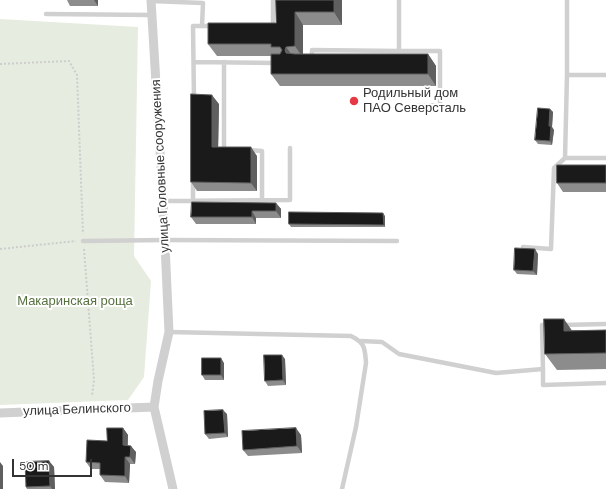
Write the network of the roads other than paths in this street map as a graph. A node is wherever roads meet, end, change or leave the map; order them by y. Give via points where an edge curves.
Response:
1 (151, 0) edge
2 (273, 0) edge
3 (399, 0) edge
4 (567, 0) edge
5 (46, 14) dead end
6 (152, 15) junction
7 (202, 26) junction
8 (218, 27) edge
9 (265, 28) edge
10 (399, 51) junction
11 (194, 62) junction
12 (224, 62) junction
13 (280, 62) edge
14 (305, 62) edge
15 (567, 75) junction
16 (606, 75) edge
17 (416, 106) dead end
18 (194, 108) edge
19 (290, 148) dead end
20 (232, 150) edge
21 (247, 150) edge
22 (565, 158) junction
23 (606, 158) edge
24 (193, 178) edge
25 (262, 200) junction
26 (163, 201) junction
27 (193, 201) junction
28 (193, 213) edge
29 (165, 240) junction
30 (83, 241) road end
31 (397, 242) dead end
32 (523, 247) edge
33 (606, 324) edge
34 (169, 332) junction
35 (361, 341) junction
36 (543, 369) junction
37 (606, 383) edge
38 (154, 408) junction
39 (0, 413) edge
40 (173, 489) edge
41 (342, 489) edge

1 - 6 street, улица Головные сооружения
1 - 7 lane via 203,3
2 - 9 lane via 273,28
3 - 10 lane
4 - 15 lane
5 - 6 lane
6 - 26 street, улица Головные сооружения
7 - 8 lane
7 - 11 lane via 193,26
10 - 14 lane via 312,50 312,62
10 - 17 lane via 440,52 440,105
11 - 12 lane
11 - 18 lane
12 - 13 lane
12 - 20 lane via 224,150
15 - 16 lane
15 - 22 lane
19 - 25 lane via 290,200
21 - 25 lane via 262,151
22 - 23 lane
22 - 32 lane via 554,168 551,249
24 - 27 lane
25 - 27 lane
26 - 27 lane
26 - 29 street, улица Головные сооружения
27 - 28 lane
29 - 30 lane
29 - 31 lane
29 - 34 street, улица Головные сооружения
33 - 36 lane via 542,325
34 - 35 lane via 351,336
34 - 38 street
35 - 36 lane via 382,342 399,354 496,373
35 - 41 lane via 366,352 366,363 356,427
36 - 37 lane via 543,385
38 - 39 street, улица Белинского
38 - 40 street

